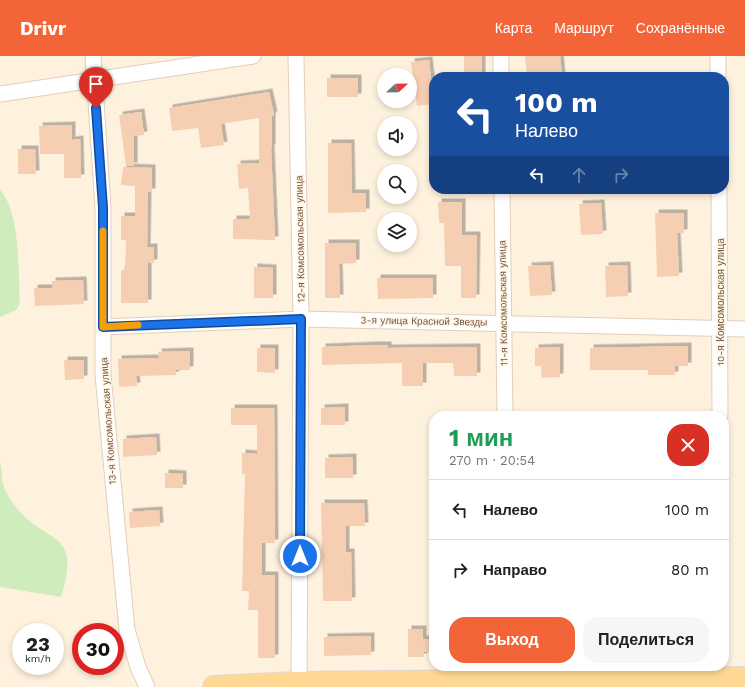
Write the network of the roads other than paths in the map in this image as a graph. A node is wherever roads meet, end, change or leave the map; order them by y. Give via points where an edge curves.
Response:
1 (93, 56) edge
2 (253, 56) edge
3 (296, 56) edge
4 (501, 56) edge
5 (718, 56) edge
6 (501, 72) edge
7 (718, 72) edge
8 (94, 79) junction
9 (0, 94) edge
10 (502, 194) edge
11 (719, 194) edge
12 (301, 319) junction
13 (503, 322) junction
14 (103, 327) junction
15 (745, 329) edge
16 (720, 330) junction
17 (505, 411) edge
18 (720, 411) edge
19 (719, 677) edge
20 (511, 678) edge
21 (745, 678) edge
22 (299, 685) edge
23 (147, 687) edge
24 (214, 687) edge

1 - 8 street, 13-я Комсомольская улица
2 - 8 street
3 - 12 street, 12-я Комсомольская улица
4 - 6 street
5 - 7 street
8 - 9 street
8 - 14 street, 13-я Комсомольская улица via 103,208
10 - 13 street, 11-я Комсомольская улица
11 - 16 street, 10-я Комсомольская улица
12 - 13 street, 3-я улица Красной Звезды
12 - 14 street, 3-я улица Красной Звезды
12 - 22 street, 12-я Комсомольская улица
13 - 16 street, 3-я улица Красной Звезды
13 - 17 street, 11-я Комсомольская улица
14 - 23 street, 13-я Комсомольская улица via 103,375 127,630
15 - 16 street, 3-я улица Красной Звезды
16 - 18 street, 10-я Комсомольская улица
19 - 20 main road
19 - 21 main road
20 - 22 main road
22 - 24 main road

